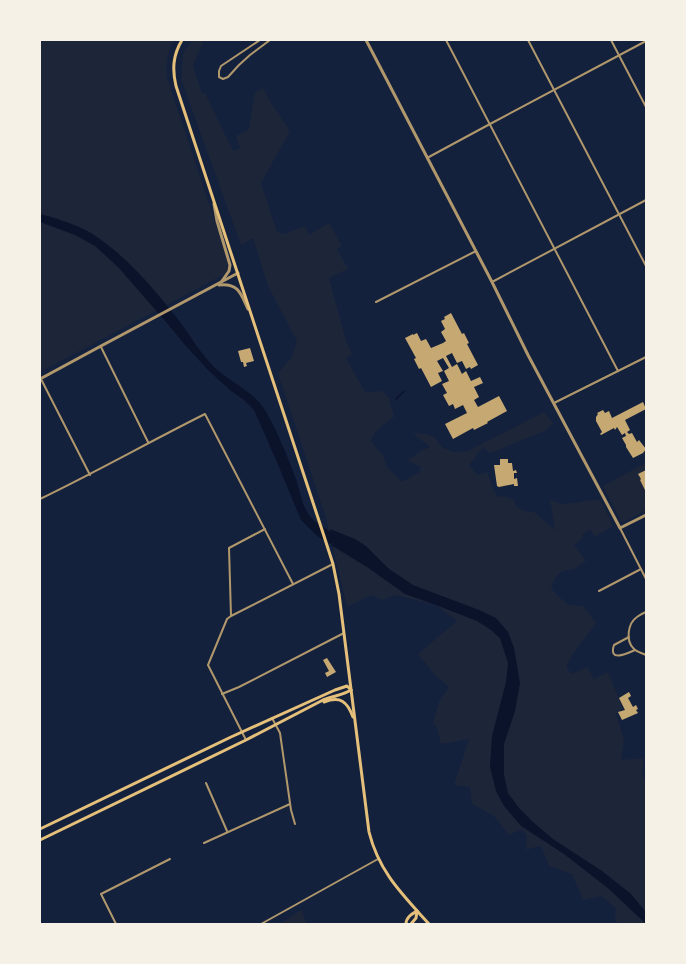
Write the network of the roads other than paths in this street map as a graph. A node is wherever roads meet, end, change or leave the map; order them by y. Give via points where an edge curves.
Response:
1 (182, 40) edge
2 (260, 40) edge
3 (270, 40) edge
4 (367, 40) edge
5 (446, 40) edge
6 (528, 40) edge
7 (611, 40) edge
8 (646, 41) edge
9 (619, 55) junction
10 (553, 90) junction
11 (646, 107) edge
12 (490, 124) junction
13 (427, 158) junction
14 (211, 191) junction
15 (646, 200) edge
16 (619, 214) junction
17 (555, 249) junction
18 (476, 251) junction
19 (646, 266) edge
20 (238, 274) junction
21 (492, 282) junction
22 (216, 286) junction
23 (376, 302) dead end
24 (252, 316) junction
25 (101, 346) junction
26 (646, 357) edge
27 (618, 371) junction
28 (40, 379) edge
29 (554, 404) junction
30 (148, 442) junction
31 (90, 475) junction
32 (40, 499) edge
33 (646, 515) edge
34 (620, 528) junction
35 (264, 529) junction
36 (333, 564) junction
37 (641, 569) junction
38 (646, 579) edge
39 (293, 584) junction
40 (599, 591) dead end
41 (646, 612) edge
42 (231, 616) junction
43 (344, 634) junction
44 (629, 637) junction
45 (635, 650) junction
46 (646, 655) edge
47 (351, 690) junction
48 (222, 694) junction
49 (300, 711) junction
50 (272, 718) junction
51 (275, 725) junction
52 (356, 729) junction
53 (242, 732) junction
54 (246, 740) junction
55 (206, 783) dead end
56 (290, 804) junction
57 (295, 824) dead end
58 (40, 829) edge
59 (227, 832) junction
60 (40, 840) edge
61 (204, 843) dead end
62 (170, 859) dead end
63 (378, 859) junction
64 (417, 911) junction
65 (116, 924) edge
66 (260, 924) edge
67 (406, 924) edge
68 (411, 924) edge
69 (429, 924) edge

1 - 14 main road via 174,58 174,77
2 - 3 street via 221,66 219,77 228,77 250,54
4 - 13 street
5 - 12 street
6 - 10 street
7 - 9 street
8 - 9 street
9 - 10 street
9 - 11 street
10 - 12 street
10 - 16 street
12 - 13 street
12 - 17 street
13 - 18 street
14 - 20 main road
14 - 22 street via 216,221 230,265 230,271
15 - 16 street
16 - 17 street
16 - 19 street
17 - 21 street
17 - 27 street
18 - 21 street
18 - 23 street
20 - 22 street
20 - 24 main road
21 - 29 street
22 - 24 street via 231,285 238,288
22 - 25 street
24 - 36 main road
25 - 28 street
25 - 30 street
26 - 27 street
27 - 29 street
28 - 31 street
29 - 34 street
30 - 31 street
30 - 35 street via 205,414
31 - 32 street
33 - 34 street
34 - 37 street
35 - 39 street
35 - 42 street via 229,548
36 - 39 street
36 - 43 main road
37 - 38 street
37 - 40 street
39 - 42 street
41 - 44 street via 636,617
42 - 48 street via 227,619 208,665
43 - 47 main road
43 - 48 street
44 - 45 street
44 - 45 street via 614,645 614,652 621,656
45 - 46 street
47 - 49 main road
47 - 50 main road via 347,686 339,688
47 - 52 main road
48 - 53 street
49 - 51 main road
49 - 52 main road via 330,700 340,700 349,708
50 - 51 street
50 - 53 main road
51 - 54 main road
51 - 56 street via 280,734
52 - 63 main road via 369,832 372,848
53 - 54 street
53 - 58 main road
54 - 60 main road
55 - 59 street
56 - 57 street
56 - 59 street
59 - 61 street
62 - 65 street via 101,894
63 - 64 main road via 387,875
63 - 66 street
64 - 67 main road via 410,915
64 - 68 main road via 416,918
64 - 69 main road

